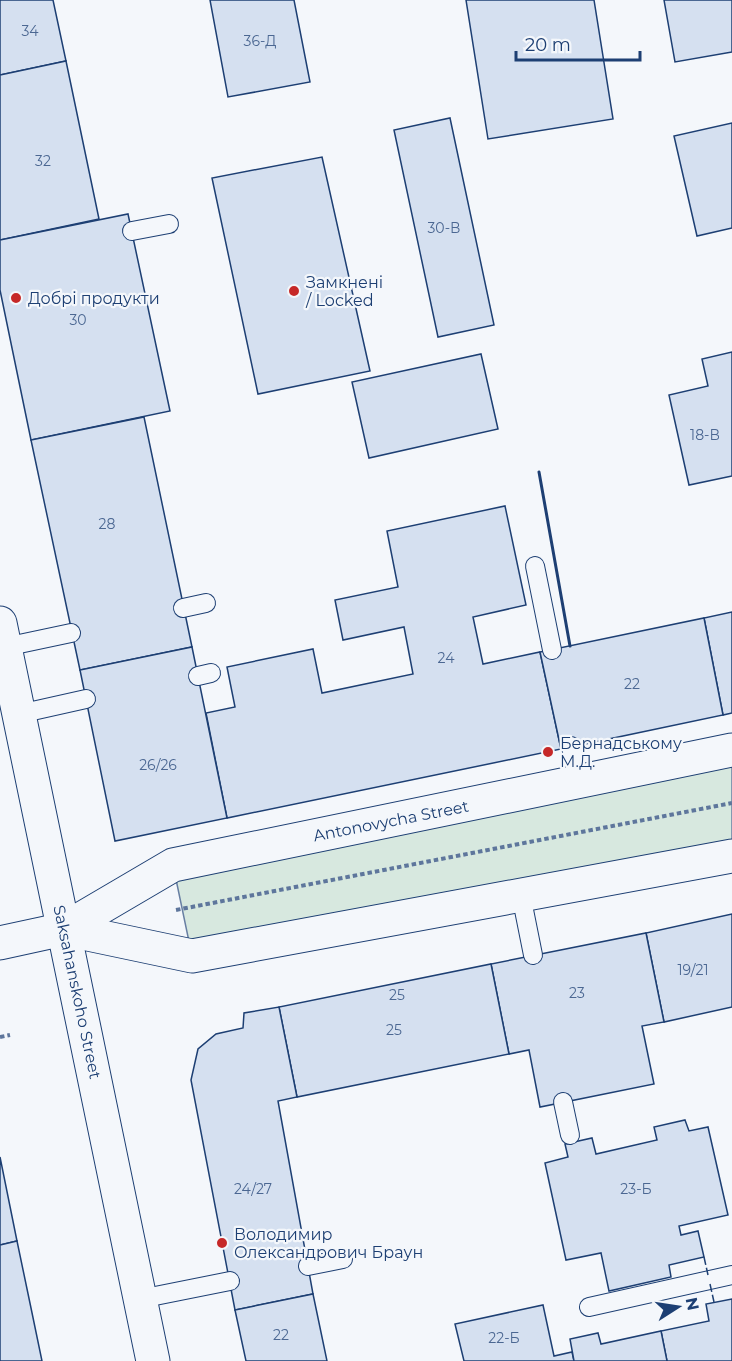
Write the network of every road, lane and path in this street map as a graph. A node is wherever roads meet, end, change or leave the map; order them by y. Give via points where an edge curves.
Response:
1 (169, 224) dead end
2 (132, 231) dead end
3 (535, 566) dead end
4 (206, 603) dead end
5 (183, 608) dead end
6 (72, 633) dead end
7 (3, 635) edge
8 (552, 650) dead end
9 (86, 699) dead end
10 (19, 714) junction
11 (571, 746) dead end
12 (732, 750) edge
13 (578, 783) junction
14 (732, 803) edge
15 (732, 856) edge
16 (521, 895) junction
17 (189, 908) dead end
18 (64, 929) junction
19 (0, 943) edge
20 (534, 955) dead end
21 (10, 1035) dead end
22 (0, 1037) edge
23 (563, 1102) dead end
24 (570, 1135) dead end
25 (344, 1258) dead end
26 (308, 1266) dead end
27 (732, 1275) edge
28 (230, 1281) dead end
29 (140, 1299) junction
30 (589, 1307) dead end
31 (153, 1361) edge

1 - 2 lane
3 - 8 lane
4 - 5 lane
6 - 7 lane
7 - 10 street, Saksahanskoho Street
9 - 10 lane
10 - 18 street, Saksahanskoho Street
11 - 13 lane
12 - 13 street, Antonovycha Street
13 - 18 street, Antonovycha Street via 172,865
14 - 17 path
15 - 16 street, Antonovycha Street
16 - 18 street, Antonovycha Street via 192,956
16 - 20 lane
18 - 19 street, Antonovycha Street
18 - 29 street, Saksahanskoho Street
21 - 22 path
23 - 24 lane
25 - 26 lane
27 - 30 lane
28 - 29 lane
29 - 31 street, Saksahanskoho Street

